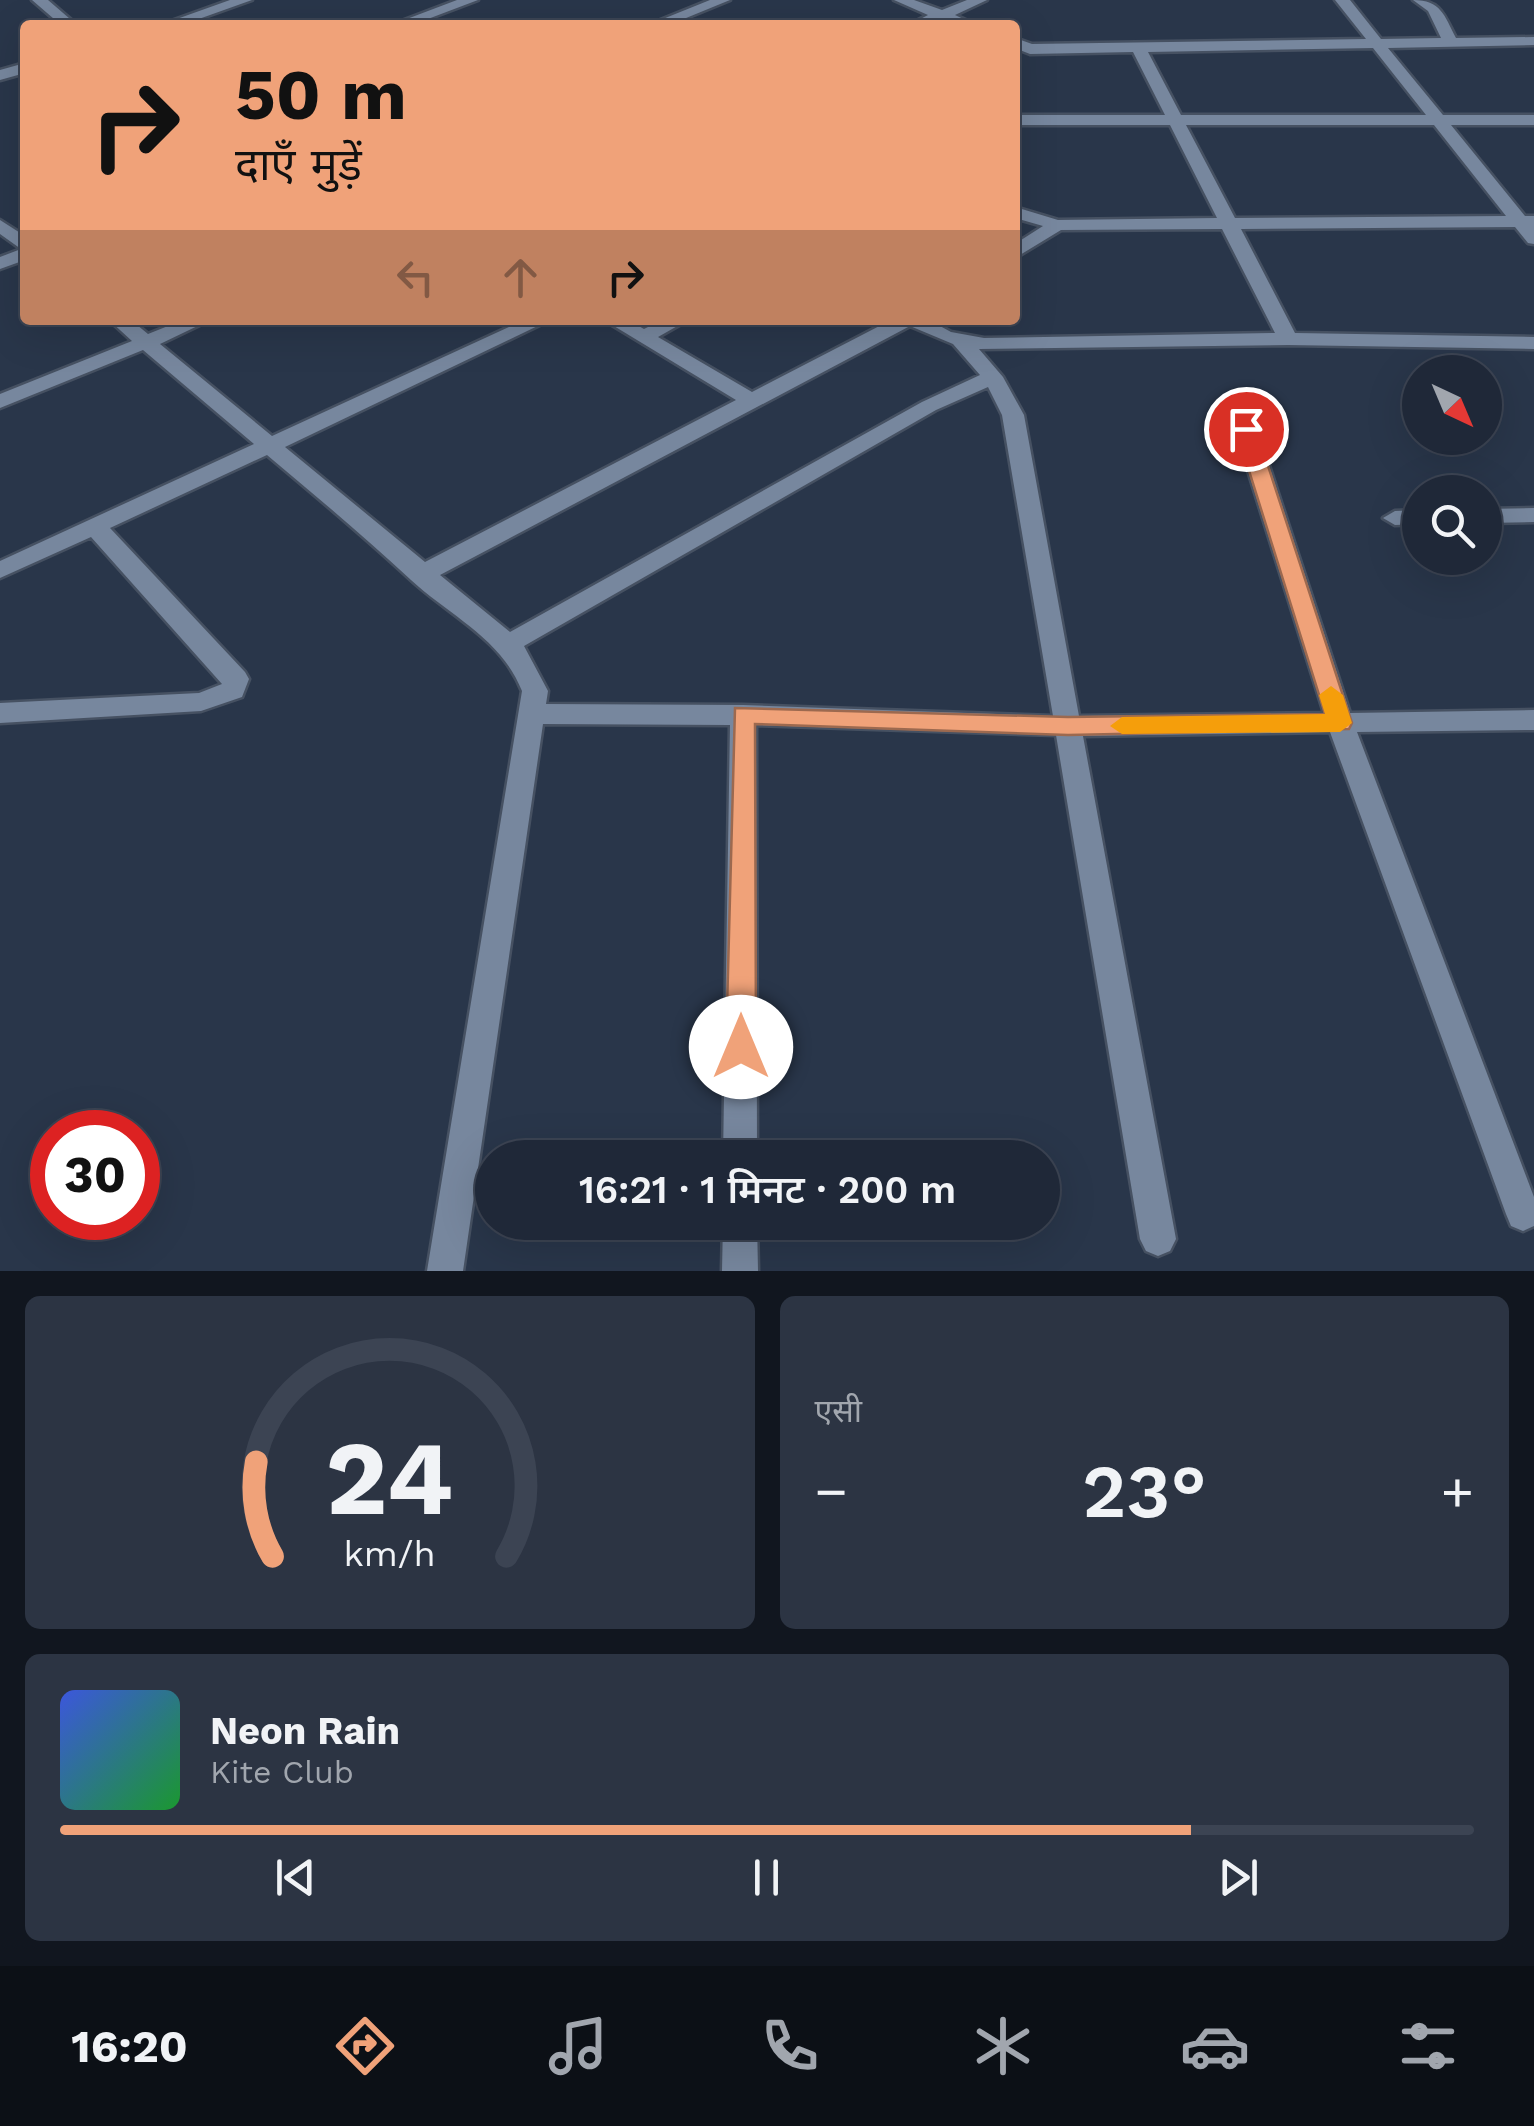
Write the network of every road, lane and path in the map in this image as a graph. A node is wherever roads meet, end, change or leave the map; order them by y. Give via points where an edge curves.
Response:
1 (39, 0) edge
2 (471, 0) edge
3 (723, 0) edge
4 (901, 0) edge
5 (980, 0) edge
6 (1342, 0) edge
7 (1420, 0) edge
8 (235, 1) edge
9 (942, 15) junction
10 (64, 20) edge
11 (181, 20) edge
12 (413, 20) edge
13 (668, 20) edge
14 (929, 20) edge
15 (955, 20) edge
16 (1534, 40) edge
17 (1450, 41) junction
18 (1374, 42) junction
19 (1022, 46) edge
20 (1138, 48) junction
21 (1020, 120) edge
22 (1534, 120) edge
23 (1173, 121) junction
24 (1440, 121) junction
25 (1020, 214) edge
26 (1526, 221) edge
27 (1228, 222) junction
28 (0, 225) edge
29 (1057, 225) junction
30 (1534, 240) edge
31 (20, 241) edge
32 (1020, 249) edge
33 (125, 325) edge
34 (188, 325) edge
35 (529, 325) edge
36 (624, 325) edge
37 (668, 325) edge
38 (896, 325) edge
39 (925, 325) edge
40 (645, 336) junction
41 (1288, 339) junction
42 (146, 342) junction
43 (961, 342) junction
44 (1534, 343) edge
45 (993, 377) junction
46 (749, 399) junction
47 (0, 402) edge
48 (1246, 429) dead end
49 (273, 446) junction
50 (1534, 515) edge
51 (1502, 516) edge
52 (1395, 518) dead end
53 (1402, 518) edge
54 (95, 527) junction
55 (0, 570) edge
56 (420, 575) junction
57 (508, 644) junction
58 (0, 712) edge
59 (531, 714) junction
60 (743, 714) junction
61 (1534, 720) edge
62 (1340, 723) junction
63 (1068, 726) junction
64 (740, 1140) edge
65 (1523, 1214) dead end
66 (740, 1240) edge
67 (1158, 1240) dead end
68 (445, 1271) edge
69 (740, 1271) edge

1 - 10 street
2 - 12 street
3 - 13 street
4 - 9 street
5 - 9 street
6 - 18 street
7 - 17 street via 1434,9
8 - 11 street
9 - 14 street
9 - 15 street
16 - 17 street
17 - 18 street
18 - 20 street
18 - 24 street
19 - 20 street
20 - 23 street
21 - 23 street
22 - 24 street
23 - 24 street
23 - 27 street
24 - 26 street
25 - 29 street
26 - 27 street
26 - 30 street
27 - 29 street
27 - 41 street
28 - 31 street
29 - 32 street
33 - 42 street
34 - 42 street
35 - 49 street
36 - 40 street
37 - 40 street
38 - 46 street
39 - 43 street
40 - 46 street
41 - 43 street
41 - 44 street
42 - 47 street
42 - 49 street
43 - 45 street
45 - 57 street via 929,406
45 - 63 street via 1012,414
46 - 56 street
48 - 62 street
49 - 54 street
49 - 56 street
50 - 51 street
52 - 53 street
54 - 55 street
54 - 58 street via 236,678 233,690 201,702
56 - 57 street
57 - 59 street via 535,691
59 - 60 street
59 - 68 street
60 - 63 street
60 - 64 street
61 - 62 street
62 - 63 street
62 - 65 street
63 - 67 street
66 - 69 street

